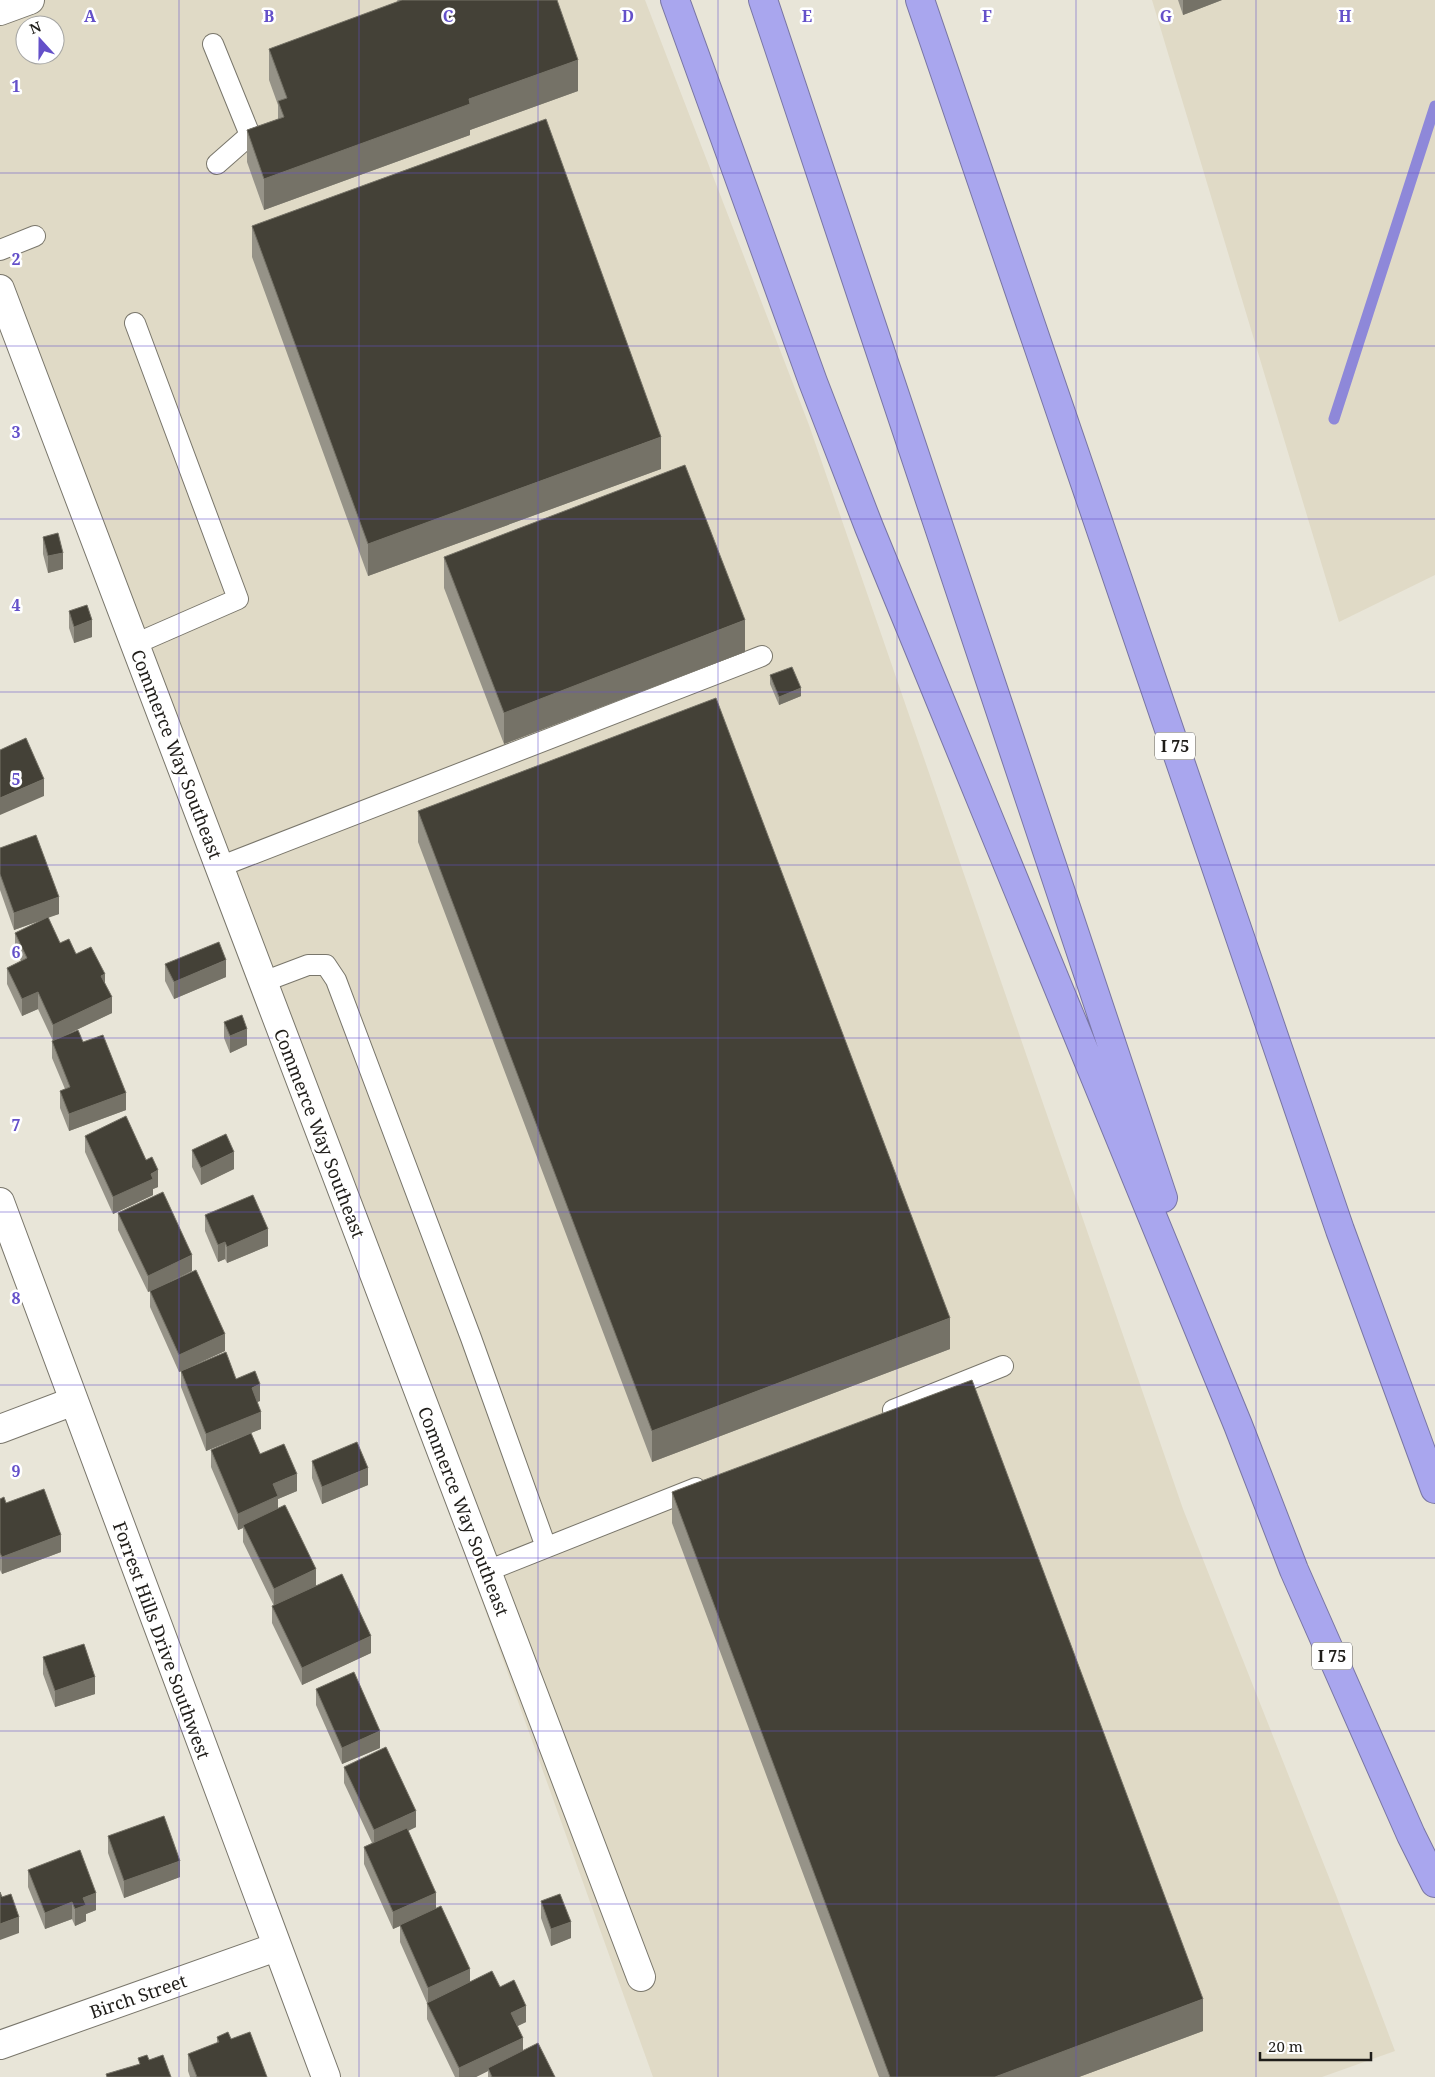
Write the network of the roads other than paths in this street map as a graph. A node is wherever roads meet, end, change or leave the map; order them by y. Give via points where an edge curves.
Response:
1 (30, 0) edge
2 (675, 0) edge
3 (763, 0) edge
4 (920, 0) edge
5 (0, 11) edge
6 (213, 44) dead end
7 (217, 164) dead end
8 (35, 236) dead end
9 (0, 250) edge
10 (0, 289) edge
11 (134, 323) dead end
12 (135, 644) junction
13 (762, 656) dead end
14 (219, 867) junction
15 (263, 982) junction
16 (0, 1202) edge
17 (1003, 1366) dead end
18 (74, 1401) junction
19 (875, 1417) edge
20 (1238, 1425) junction
21 (0, 1429) edge
22 (710, 1482) edge
23 (1435, 1489) edge
24 (546, 1547) junction
25 (487, 1570) junction
26 (1435, 1883) edge
27 (276, 1947) junction
28 (641, 1977) dead end
29 (0, 2045) edge
30 (326, 2077) edge

1 - 5 street
2 - 20 highway via 869,527
3 - 20 highway, I 75
4 - 23 highway, I 75 via 1340,1230
6 - 7 lane via 250,135
8 - 9 lane
10 - 12 street, Commerce Way Southeast
11 - 12 lane via 238,598
12 - 14 street, Commerce Way Southeast
13 - 14 lane
14 - 15 street, Commerce Way Southeast
15 - 24 lane via 308,965 326,966 336,980
15 - 25 street, Commerce Way Southeast
16 - 18 street, Forrest Hills Drive Southwest
17 - 19 lane
18 - 21 street
18 - 27 street, Forrest Hills Drive Southwest
20 - 26 highway, I 75 via 1294,1570
22 - 24 lane
24 - 25 lane
25 - 28 street, Commerce Way Southeast
27 - 29 street, Birch Street
27 - 30 street, Forrest Hills Drive Southwest

